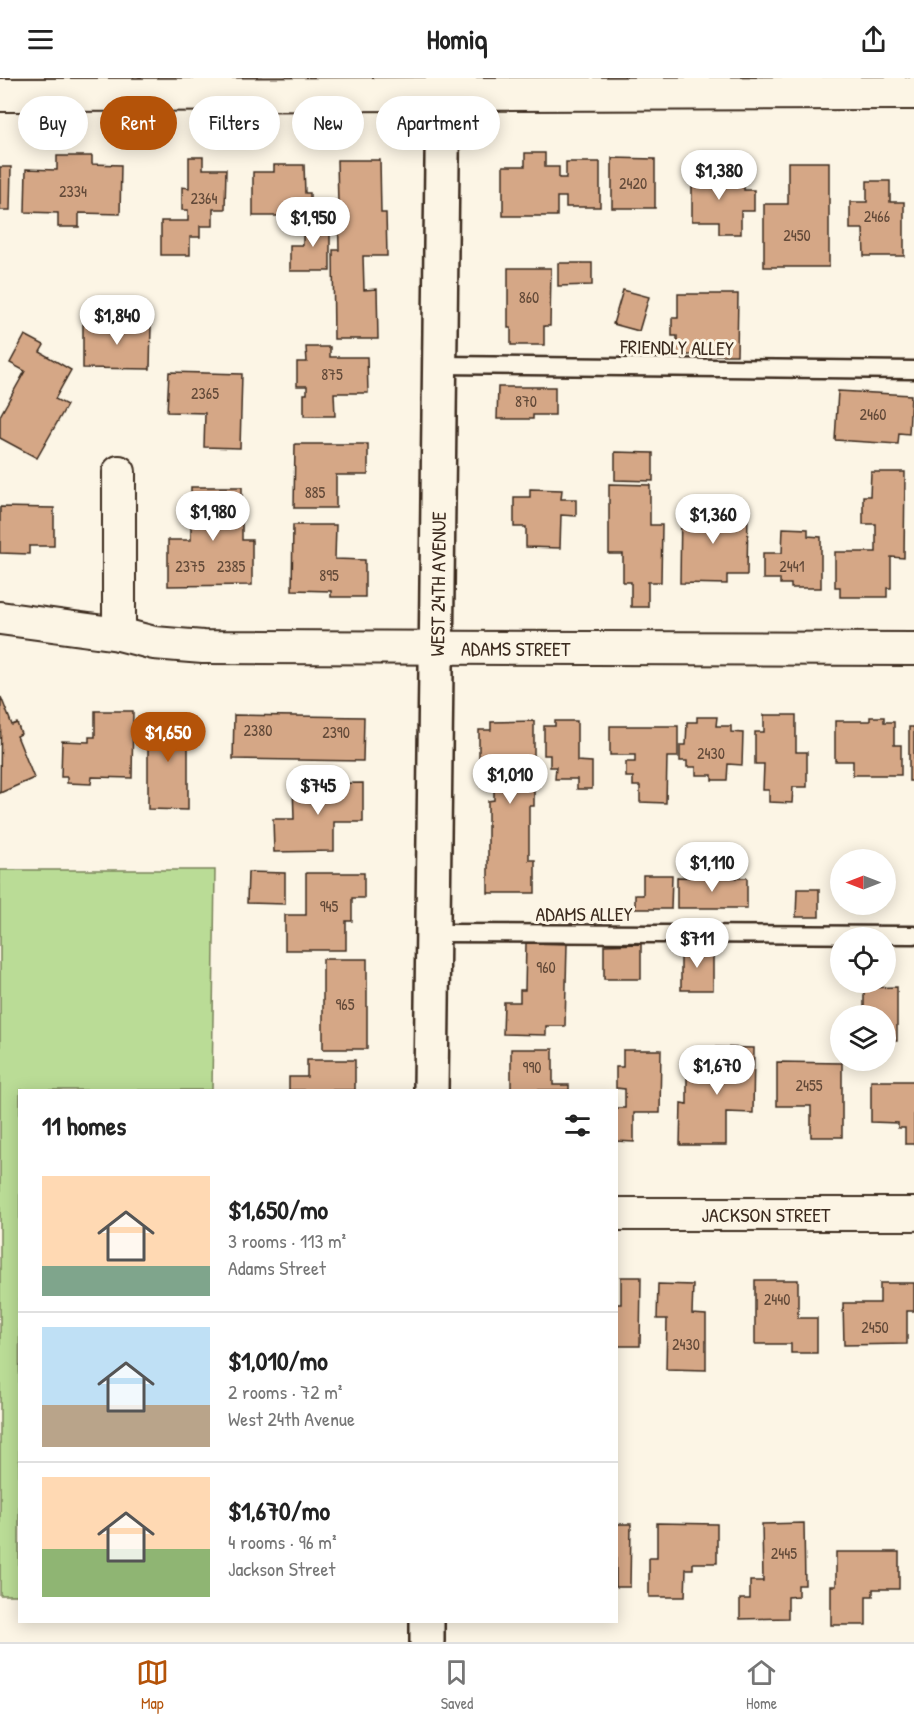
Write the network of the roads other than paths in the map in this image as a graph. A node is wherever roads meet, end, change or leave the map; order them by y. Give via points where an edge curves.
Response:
1 (443, 87) edge
2 (914, 93) edge
3 (0, 95) edge
4 (439, 365) junction
5 (914, 370) edge
6 (119, 472) dead end
7 (0, 618) edge
8 (119, 634) junction
9 (436, 647) junction
10 (914, 649) edge
11 (433, 933) junction
12 (914, 936) edge
13 (431, 1089) edge
14 (618, 1214) edge
15 (914, 1214) edge
16 (427, 1623) edge
17 (427, 1642) edge

1 - 2 street
1 - 3 street
1 - 4 street, WEST 24TH AVENUE
4 - 5 lane, FRIENDLY ALLEY
4 - 9 street, WEST 24TH AVENUE
6 - 8 street
7 - 8 street, ADAMS STREET
8 - 9 street, ADAMS STREET via 154,643 203,647
9 - 10 street, ADAMS STREET
9 - 11 street, WEST 24TH AVENUE
11 - 12 lane, ADAMS ALLEY
11 - 13 street, WEST 24TH AVENUE
14 - 15 street, JACKSON STREET
16 - 17 street

